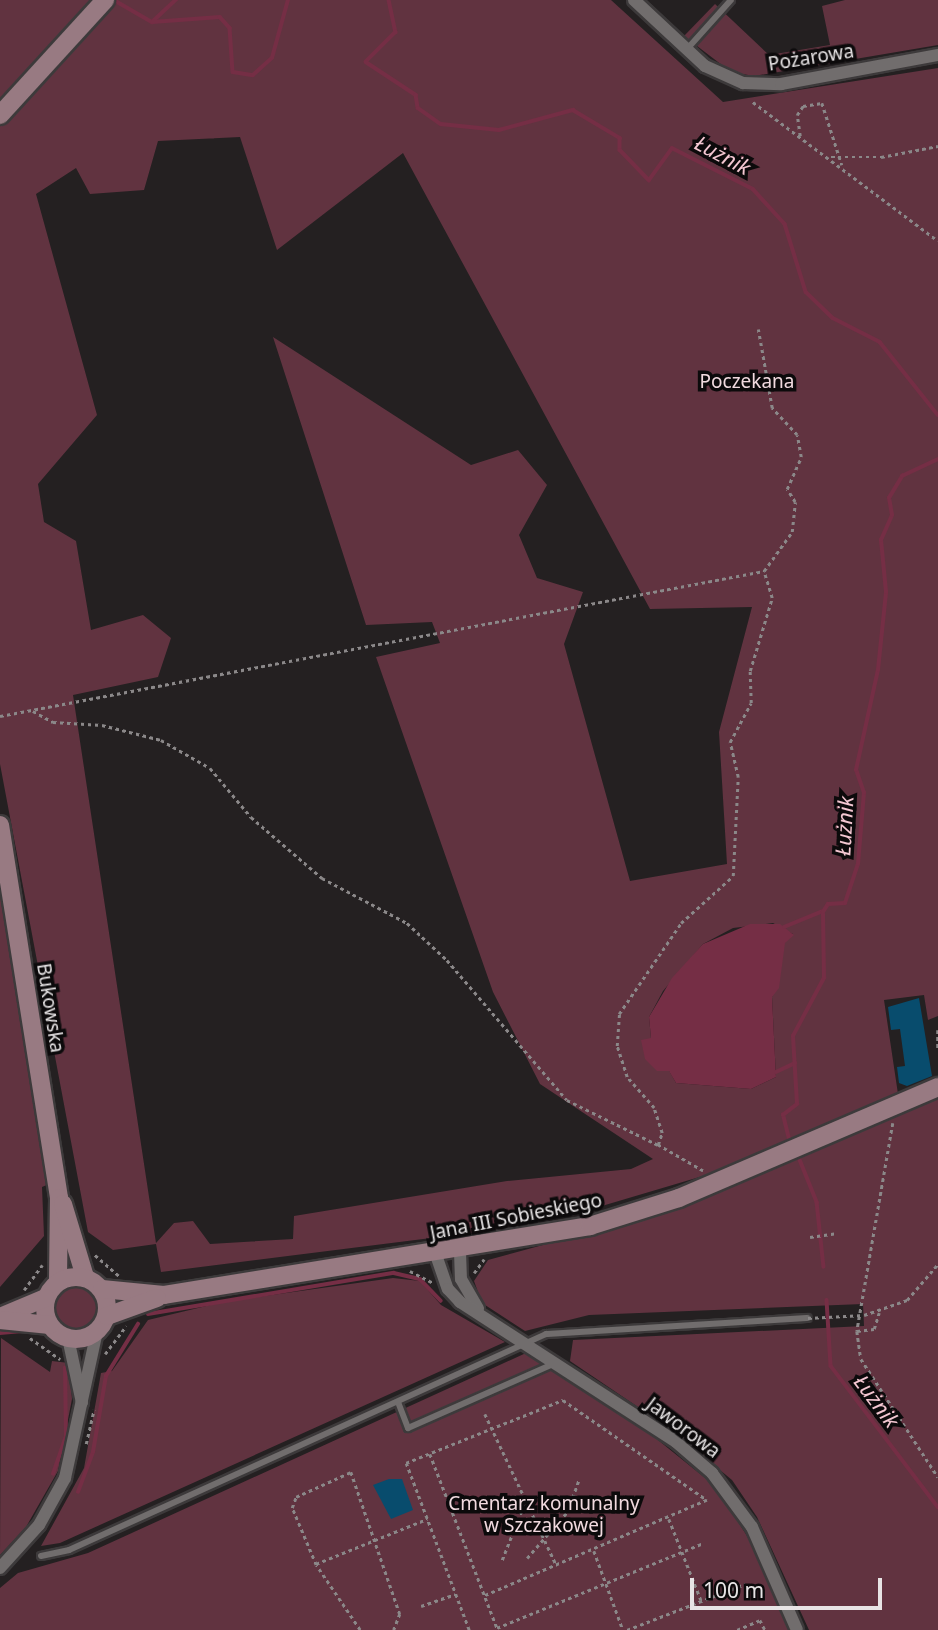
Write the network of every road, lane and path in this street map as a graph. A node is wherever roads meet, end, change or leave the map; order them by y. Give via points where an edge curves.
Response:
1 (634, 0) edge
2 (731, 0) edge
3 (100, 5) edge
4 (688, 48) junction
5 (938, 55) edge
6 (753, 102) dead end
7 (0, 115) edge
8 (800, 137) junction
9 (938, 146) edge
10 (828, 157) junction
11 (837, 158) junction
12 (844, 167) junction
13 (938, 241) edge
14 (758, 328) dead end
15 (764, 572) junction
16 (33, 711) junction
17 (0, 716) edge
18 (0, 825) edge
19 (938, 1030) edge
20 (938, 1049) edge
21 (938, 1087) edge
22 (890, 1108) junction
23 (658, 1144) junction
24 (713, 1176) dead end
25 (58, 1198) junction
26 (838, 1233) dead end
27 (810, 1237) dead end
28 (88, 1251) dead end
29 (460, 1252) junction
30 (436, 1255) junction
31 (49, 1258) dead end
32 (938, 1264) edge
33 (85, 1277) junction
34 (58, 1281) junction
35 (123, 1283) dead end
36 (102, 1289) junction
37 (22, 1293) dead end
38 (163, 1295) junction
39 (46, 1298) junction
40 (482, 1314) junction
41 (879, 1314) junction
42 (0, 1318) edge
43 (808, 1318) joint
44 (102, 1323) junction
45 (50, 1325) junction
46 (857, 1331) junction
47 (68, 1338) junction
48 (526, 1344) junction
49 (555, 1363) junction
50 (397, 1402) junction
51 (83, 1414) junction
52 (485, 1414) dead end
53 (488, 1426) junction
54 (430, 1454) junction
55 (938, 1477) edge
56 (579, 1479) dead end
57 (525, 1502) junction
58 (427, 1519) junction
59 (669, 1519) junction
60 (543, 1538) junction
61 (375, 1541) junction
62 (701, 1544) dead end
63 (594, 1551) junction
64 (682, 1551) junction
65 (41, 1556) dead end
66 (527, 1558) dead end
67 (502, 1560) dead end
68 (316, 1565) junction
69 (557, 1566) junction
70 (0, 1568) edge
71 (606, 1583) junction
72 (746, 1584) dead end
73 (456, 1594) junction
74 (484, 1596) junction
75 (702, 1601) junction
76 (421, 1606) dead end
77 (498, 1629) edge
78 (360, 1630) edge
79 (394, 1630) edge
80 (469, 1630) edge
81 (625, 1630) edge
82 (737, 1630) edge
83 (765, 1630) edge
84 (797, 1630) edge

1 - 4 street, Pożarowa
2 - 4 lane
3 - 7 street
4 - 5 street, Pożarowa via 725,78 764,85
6 - 8 path
8 - 10 path
8 - 11 path via 797,115 803,106 822,103
9 - 11 path
10 - 11 path
10 - 12 path
11 - 12 path
12 - 13 path
14 - 15 path via 772,408 797,435 801,457 787,489 795,502 792,533
15 - 16 path
15 - 23 path via 772,598 750,671 751,703 730,742 738,777 733,876 681,923 619,1014 617,1046 627,1077 654,1108 662,1133
16 - 17 path
16 - 23 path via 53,722 102,725 161,740 210,768 251,817 322,878 407,923 447,960 566,1100
18 - 25 street, Bukowska
19 - 20 path
21 - 22 street, Jana III Sobieskiego
22 - 29 street, Jana III Sobieskiego via 770,1159 590,1226
22 - 46 path via 894,1135 863,1268
23 - 24 path
25 - 33 street
25 - 34 street
26 - 27 path
28 - 35 path
29 - 30 street, Jana III Sobieskiego
29 - 40 street, Jaworowa via 461,1279
30 - 38 street, Jana III Sobieskiego
30 - 40 street, Jaworowa via 447,1289
31 - 37 path
32 - 41 path via 907,1300
33 - 34 street
33 - 36 street
34 - 39 street
36 - 38 street
36 - 44 street
38 - 44 street
39 - 42 street
39 - 45 street
40 - 48 street, Jaworowa
41 - 43 path, bridge
41 - 46 path via 874,1329
42 - 45 street
43 - 48 lane via 606,1328 546,1334
44 - 47 street
44 - 51 street
45 - 47 street
46 - 55 path via 861,1359
47 - 51 street
48 - 49 street, Jaworowa
48 - 50 lane
49 - 50 lane via 408,1428
49 - 84 street, Jaworowa via 712,1473 752,1527
50 - 65 lane via 69,1550
51 - 70 street via 53,1503
52 - 53 path
53 - 54 path
53 - 57 path
53 - 59 path via 563,1400 707,1500
54 - 58 path via 405,1463
54 - 74 path
56 - 60 path via 568,1511
57 - 60 path
57 - 67 path
58 - 61 path
58 - 73 path
59 - 63 path
59 - 64 path
60 - 66 path
60 - 69 path
61 - 68 path
61 - 68 path via 351,1472 296,1497 292,1508
61 - 79 path via 400,1614
62 - 64 path
63 - 69 path
63 - 71 path
64 - 71 path
64 - 75 path
68 - 78 path
69 - 74 path
71 - 77 path
71 - 81 path
72 - 75 path
73 - 76 path
73 - 80 path
74 - 77 path
75 - 81 path
82 - 83 path via 760,1620

